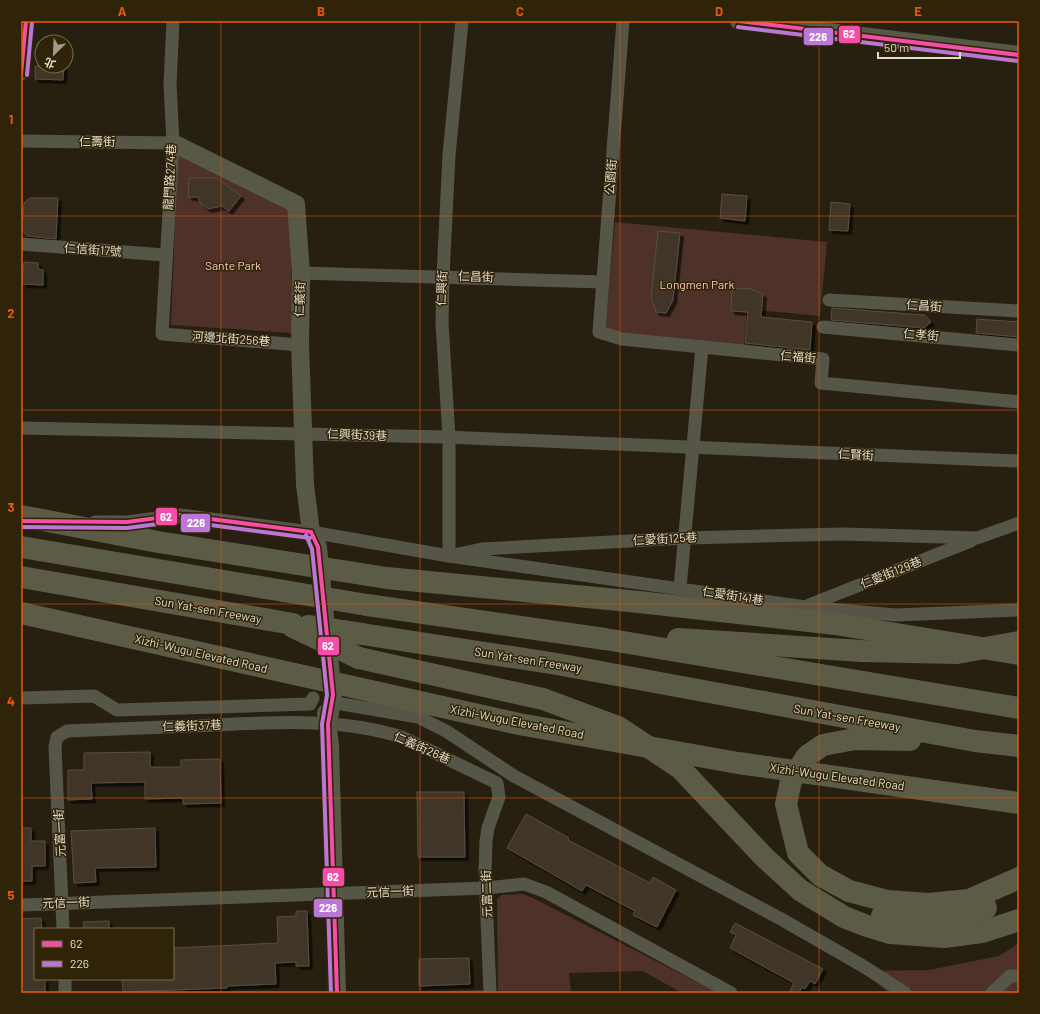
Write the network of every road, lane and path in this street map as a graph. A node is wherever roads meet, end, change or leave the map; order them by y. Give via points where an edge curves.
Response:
1 (26, 21) edge
2 (173, 21) edge
3 (462, 21) edge
4 (623, 21) edge
5 (739, 21) edge
6 (1019, 55) edge
7 (21, 74) edge
8 (21, 142) edge
9 (172, 143) junction
10 (21, 244) edge
11 (165, 256) junction
12 (301, 273) junction
13 (442, 276) junction
14 (603, 282) junction
15 (830, 300) dead end
16 (1019, 311) edge
17 (823, 327) dead end
18 (599, 332) joint
19 (162, 334) joint
20 (300, 345) junction
21 (1019, 345) edge
22 (702, 348) junction
23 (1019, 402) edge
24 (21, 428) edge
25 (302, 433) junction
26 (449, 438) junction
27 (692, 447) junction
28 (1019, 461) edge
29 (21, 516) edge
30 (21, 521) edge
31 (1019, 522) edge
32 (311, 532) junction
33 (686, 538) junction
34 (977, 538) junction
35 (30, 549) edge
36 (449, 556) junction
37 (28, 579) edge
38 (680, 588) junction
39 (806, 607) junction
40 (1019, 610) edge
41 (21, 613) edge
42 (291, 625) junction
43 (505, 625) junction
44 (1019, 642) edge
45 (1019, 654) edge
46 (21, 698) edge
47 (313, 698) dead end
48 (342, 704) dead end
49 (1019, 708) edge
50 (328, 724) junction
51 (57, 737) joint
52 (975, 741) junction
53 (1019, 746) edge
54 (499, 797) joint
55 (1019, 803) edge
56 (785, 877) junction
57 (1019, 878) edge
58 (486, 888) junction
59 (334, 893) junction
60 (1019, 893) edge
61 (63, 903) junction
62 (21, 905) edge
63 (1019, 920) edge
64 (63, 928) edge
65 (1019, 976) edge
66 (65, 980) edge
67 (65, 993) edge
68 (338, 993) edge
69 (490, 993) edge
70 (731, 993) edge
71 (905, 993) edge
72 (992, 993) edge

1 - 7 street
2 - 9 street, 龍門路274巷 via 170,84
3 - 13 street, 仁興街 via 449,155
4 - 14 street, 公園街
5 - 6 street
8 - 9 street, 仁壽街
9 - 11 street, 龍門路274巷
9 - 12 street, 仁義街 via 296,204
10 - 11 street, 仁信街17號
11 - 19 street, 龍門路274巷
12 - 13 street, 仁昌街
12 - 20 street, 仁義街
13 - 14 street, 仁昌街
13 - 26 street, 仁興街 via 442,323
14 - 18 street, 公園街
15 - 16 street, 仁昌街
17 - 21 street, 仁孝街
18 - 22 street, 仁福街 via 622,339
19 - 20 street, 河邊北街256巷
20 - 25 street, 仁義街
22 - 23 street, 仁福街 via 823,359 821,383
22 - 27 street
24 - 25 street, 仁興街39巷
25 - 26 street, 仁興街39巷
25 - 32 street, 仁義街
26 - 27 street, 仁興街39巷
26 - 36 street, 仁興街
27 - 28 street, 仁賢街
27 - 33 street
29 - 45 highway, bridge via 158,542 387,578 835,624
30 - 32 street, 仁愛街125巷 via 127,522 180,516
31 - 34 street, 仁愛街125巷
32 - 36 street, 仁愛街125巷
32 - 50 street, 仁義街 via 318,547 333,694
33 - 34 street, 仁愛街125巷 via 843,534
33 - 36 street, 仁愛街125巷 via 482,549
33 - 38 street
34 - 39 street, 仁愛街129巷
35 - 43 highway, bridge via 367,605
36 - 38 street, 仁愛街141巷
37 - 42 highway, Sun Yat-sen Freeway
38 - 39 street, 仁愛街141巷
39 - 40 street, 仁愛街141巷 via 896,615
41 - 55 highway, Xizhi-Wugu Elevated Road, bridge via 519,724 738,763
42 - 52 highway, Sun Yat-sen Freeway, bridge via 557,664
42 - 56 highway, bridge via 359,658 543,699 618,727 680,768
43 - 44 highway via 862,652 957,653
43 - 49 highway
46 - 47 street via 94,696 117,710 310,704
48 - 71 street via 418,717 446,731 514,776 781,919
50 - 51 street, 仁義街37巷 via 298,721 67,731
50 - 54 street, 仁義街26巷 via 402,737 497,783
50 - 59 street, 仁義街
51 - 61 street, 元富一街 via 55,747
52 - 53 highway, Sun Yat-sen Freeway
52 - 57 highway via 854,739 823,745 807,756 791,781 786,804 798,853 820,875 849,891 888,901 928,904 969,900
54 - 58 street, 元富二街 via 488,828
56 - 60 highway via 815,895 843,906 904,920 937,920 971,914
56 - 63 highway via 800,890 844,917 890,933 944,937 982,932
58 - 59 street, 元信一街
58 - 69 street, 元富二街
58 - 70 street, 元信一街 via 524,884 546,892
59 - 61 street, 元信一街
59 - 68 street, 仁義街
61 - 62 street, 元信一街
61 - 64 street, 元富一街
65 - 72 street via 1010,976
66 - 67 street

